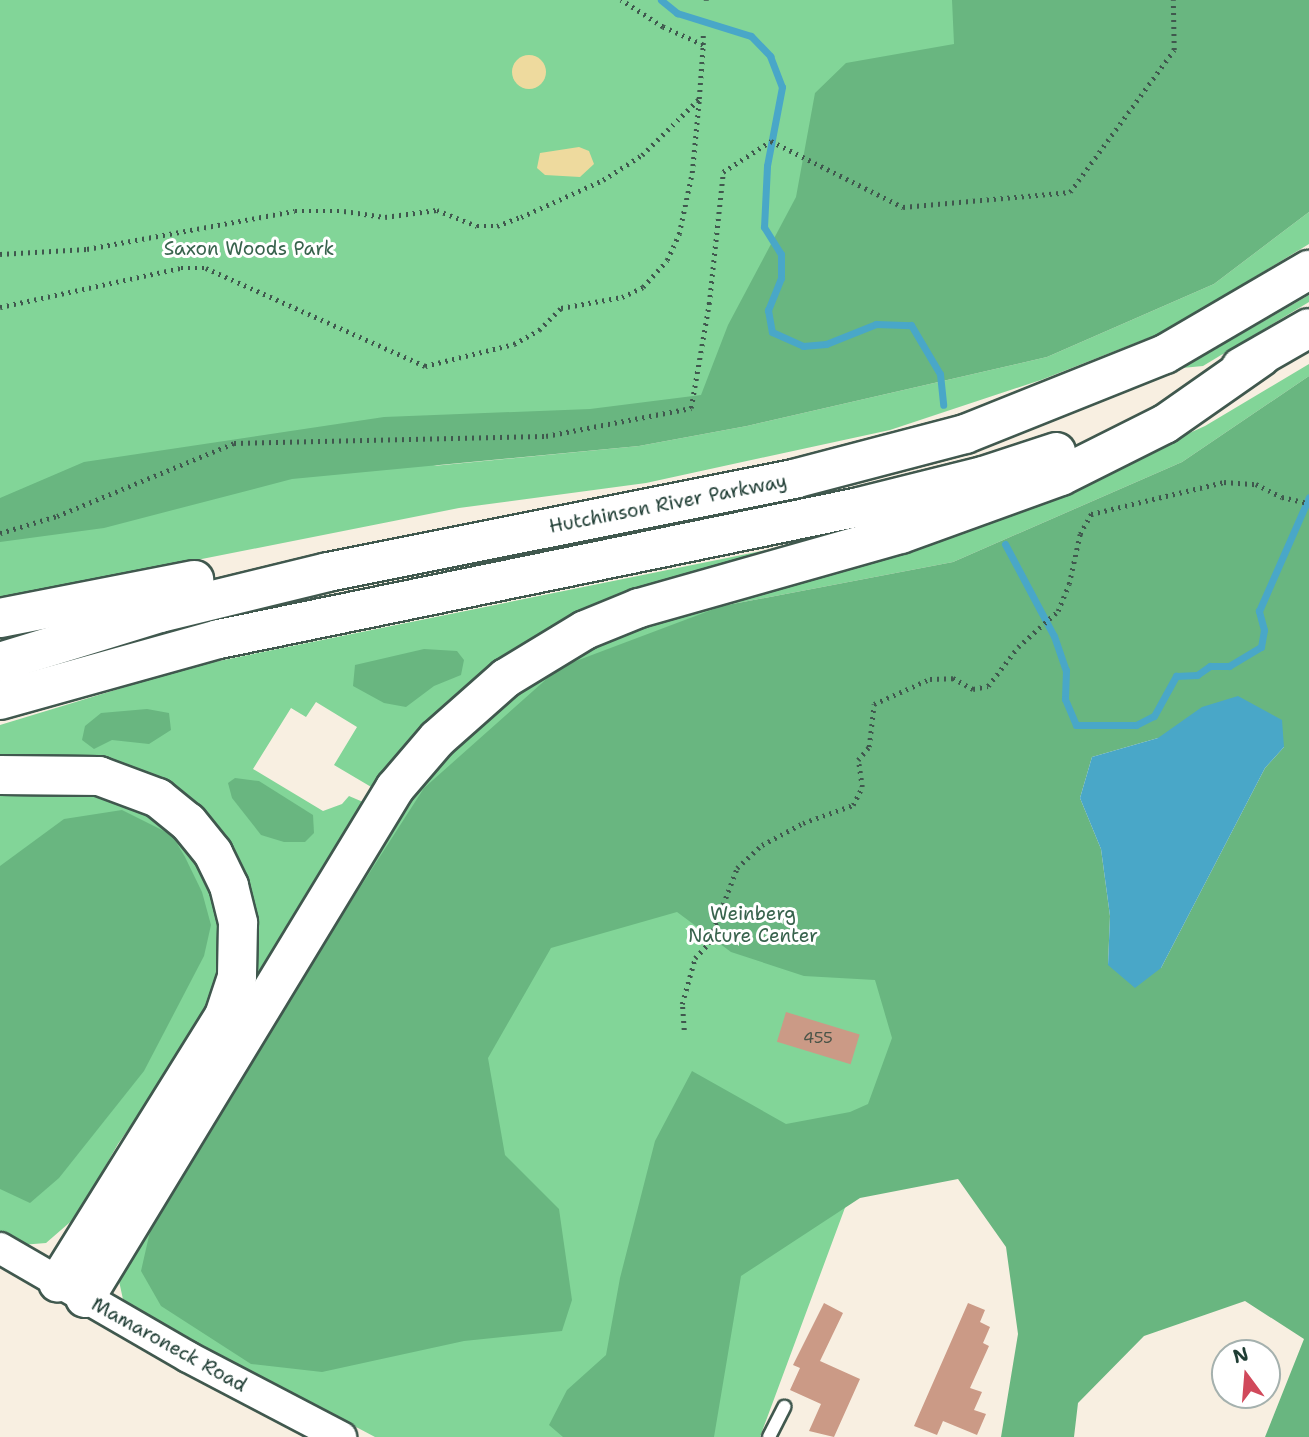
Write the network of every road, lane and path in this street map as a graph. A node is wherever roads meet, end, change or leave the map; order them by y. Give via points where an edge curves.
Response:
1 (621, 0) edge
2 (1173, 0) edge
3 (703, 33) dead end
4 (703, 45) junction
5 (699, 99) junction
6 (0, 254) edge
7 (1309, 270) edge
8 (0, 307) edge
9 (1309, 328) edge
10 (1262, 356) junction
11 (1309, 503) edge
12 (0, 533) edge
13 (418, 553) junction
14 (0, 618) edge
15 (0, 662) edge
16 (0, 700) edge
17 (0, 775) edge
18 (684, 1030) dead end
19 (0, 1248) edge
20 (72, 1291) junction
21 (784, 1407) dead end
22 (341, 1437) edge
23 (769, 1437) edge

1 - 4 path
2 - 12 path via 1174,50 1070,192 903,207 771,141 723,172 709,304 691,408 546,436 234,443 57,516
3 - 4 path
4 - 5 path
5 - 6 path via 642,155 622,168 497,226 477,226 437,210 385,217 295,211 87,249
5 - 8 path via 680,234 667,260 643,287 622,297 561,308 539,330 514,344 425,366 206,268 181,268
7 - 13 highway, Hutchinson River Parkway via 1165,354 1086,390 965,434 797,478
9 - 10 highway
10 - 16 highway via 1107,432 983,476 859,507 243,633
10 - 20 highway via 1165,424 1061,476 901,534 613,617 506,678 437,739 395,788
11 - 18 path via 1256,484 1224,482 1091,514 1080,534 1058,611 1018,648 988,686 973,689 953,678 930,679 874,704 869,747 858,760 862,787 853,805 803,823 762,845 737,868 708,944 695,958 682,1004
13 - 14 highway via 288,562
13 - 15 highway, Hutchinson River Parkway via 244,592
17 - 20 highway via 99,776 158,798 188,822 213,853 238,923 237,977 223,1016
19 - 20 street, Mamaroneck Road
20 - 22 street, Mamaroneck Road
21 - 23 lane

